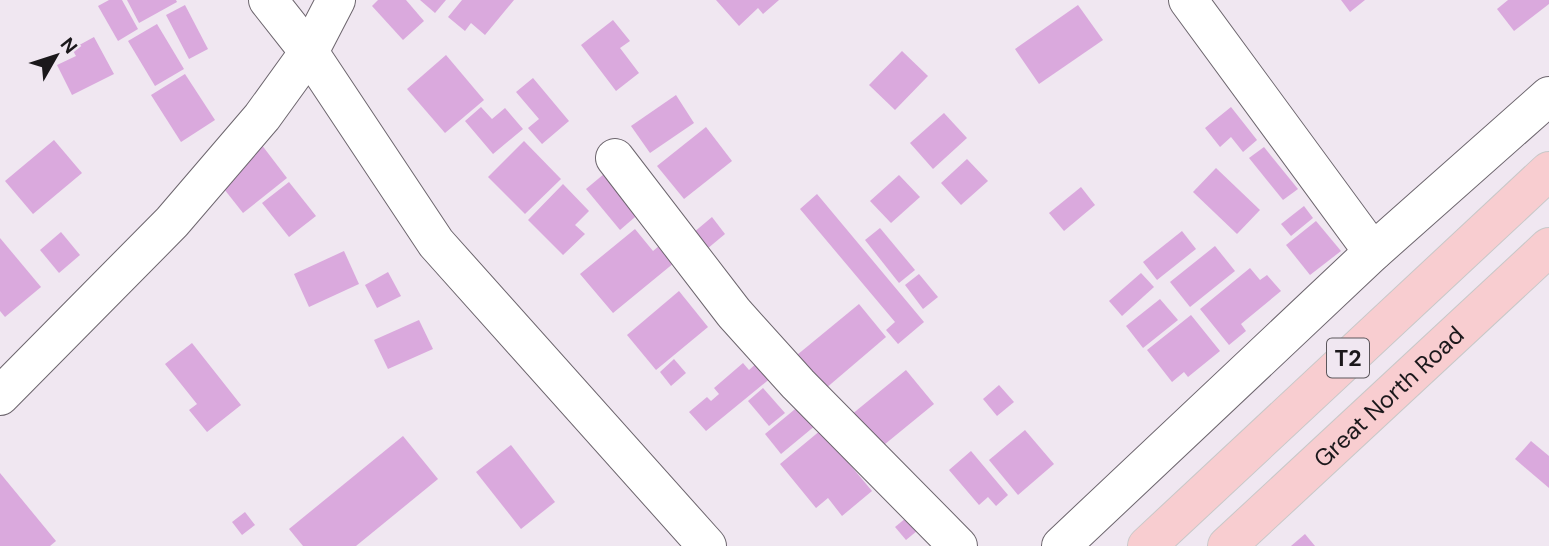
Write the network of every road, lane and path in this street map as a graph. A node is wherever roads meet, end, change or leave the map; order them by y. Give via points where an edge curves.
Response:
1 (268, 0) edge
2 (337, 0) edge
3 (1188, 0) edge
4 (309, 52) junction
5 (1549, 96) edge
6 (615, 158) dead end
7 (1549, 171) edge
8 (1549, 247) edge
9 (1373, 253) junction
10 (0, 396) edge
11 (707, 546) edge
12 (958, 546) edge
13 (1061, 546) edge
14 (1147, 546) edge
15 (1227, 546) edge

1 - 4 street
2 - 4 street
3 - 9 street
4 - 10 street via 262,117 172,222
4 - 11 street via 436,243
5 - 9 street
6 - 12 street via 743,323
7 - 14 main road, T2
8 - 15 main road, Great North Road / T2
9 - 13 street

